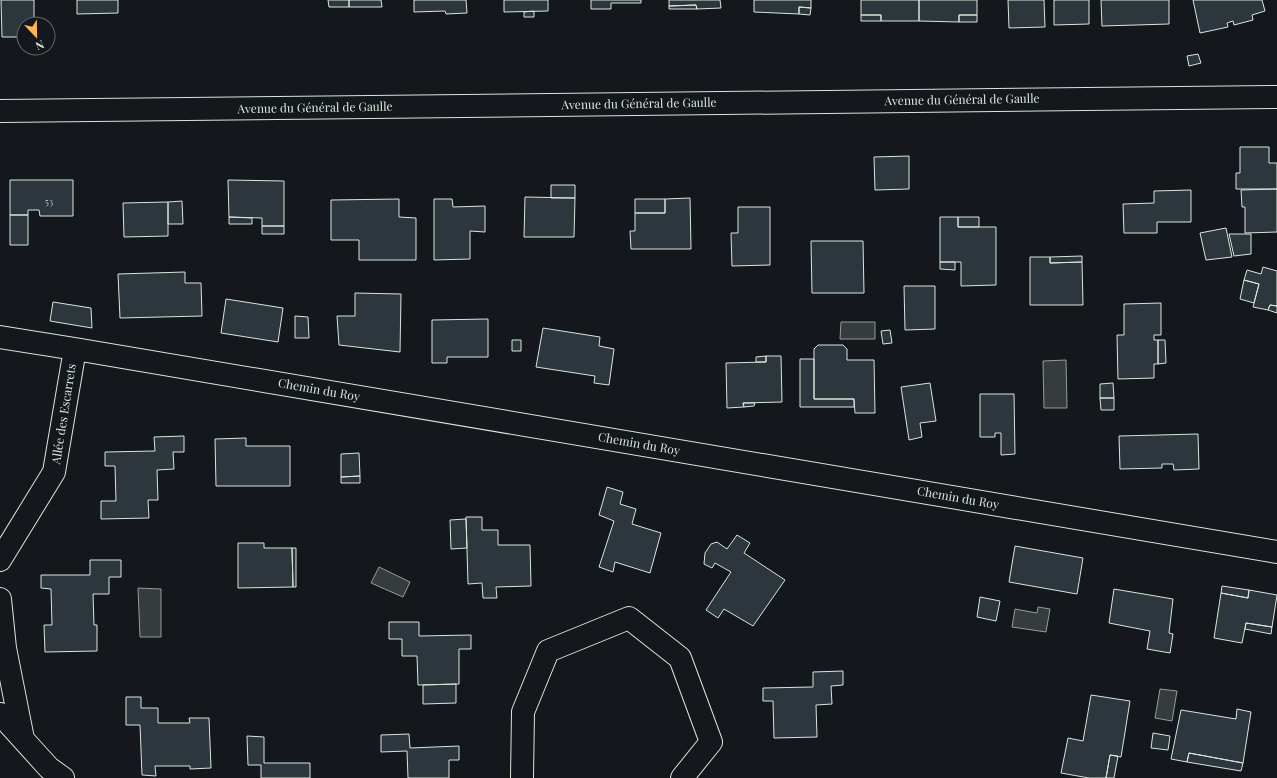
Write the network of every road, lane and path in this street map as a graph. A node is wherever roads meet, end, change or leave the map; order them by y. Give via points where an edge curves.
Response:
1 (1277, 96) edge
2 (0, 111) edge
3 (0, 337) edge
4 (75, 349) junction
5 (1277, 552) edge
6 (0, 560) edge
7 (0, 599) edge
8 (0, 714) edge
9 (23, 739) junction
10 (63, 778) edge
11 (522, 778) edge
12 (682, 778) edge

1 - 2 street, Avenue du Général de Gaulle
3 - 4 street, Chemin du Roy
4 - 5 street, Chemin du Roy
4 - 6 street, Allée des Escarrets via 54,472
7 - 9 street via 5,648
8 - 9 street
9 - 10 street via 49,768
11 - 12 street via 523,712 548,651 629,618 680,658 711,742

